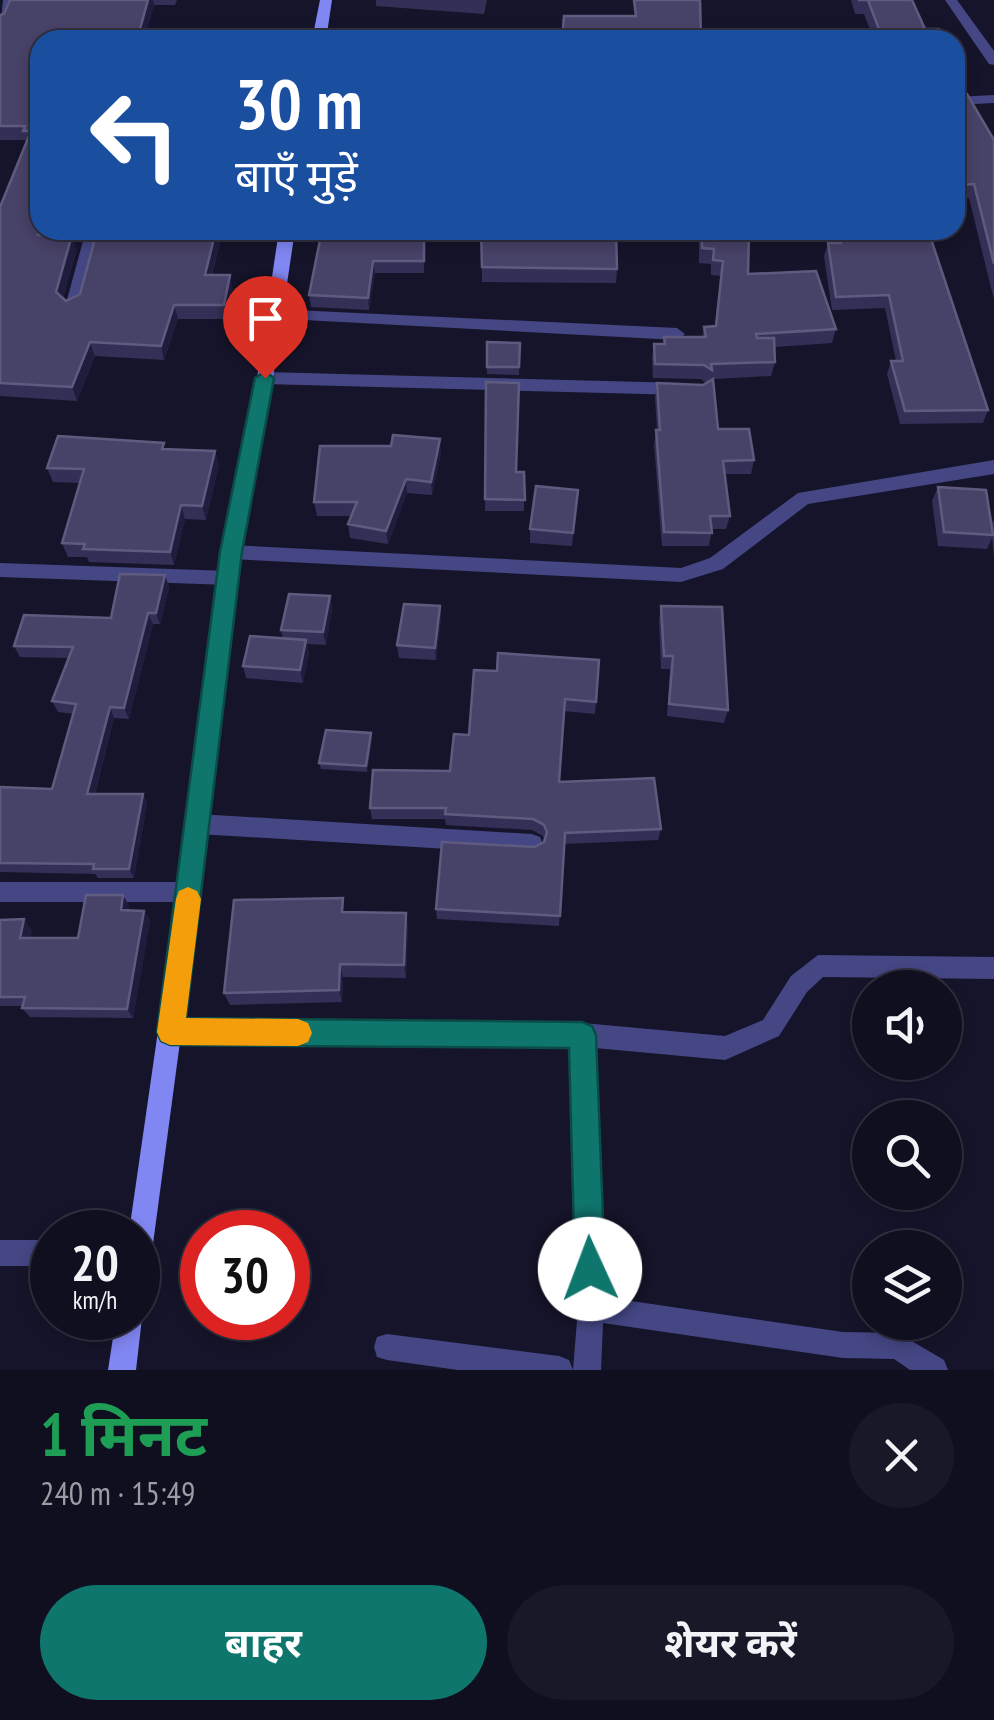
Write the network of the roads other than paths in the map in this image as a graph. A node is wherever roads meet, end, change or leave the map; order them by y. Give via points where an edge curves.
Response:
1 (9, 0) edge
2 (326, 0) edge
3 (951, 0) edge
4 (0, 25) edge
5 (321, 30) edge
6 (994, 61) edge
7 (994, 99) edge
8 (965, 101) edge
9 (91, 240) edge
10 (285, 240) edge
11 (72, 307) edge
12 (273, 314) junction
13 (677, 334) edge
14 (265, 378) junction
15 (700, 389) edge
16 (994, 467) edge
17 (231, 552) junction
18 (0, 570) edge
19 (229, 578) junction
20 (198, 824) junction
21 (532, 844) edge
22 (0, 892) edge
23 (189, 892) junction
24 (994, 968) edge
25 (170, 1032) junction
26 (582, 1035) junction
27 (144, 1210) edge
28 (0, 1253) edge
29 (30, 1253) edge
30 (591, 1308) junction
31 (126, 1340) edge
32 (387, 1347) dead end
33 (122, 1370) edge
34 (559, 1370) edge
35 (587, 1370) edge
36 (934, 1370) edge

1 - 4 street
2 - 5 main road
3 - 6 street
7 - 8 street
9 - 11 street
10 - 12 main road
12 - 13 street
12 - 14 main road
14 - 15 street
14 - 17 main road
16 - 17 street via 804,498 730,557 697,573
17 - 19 main road
18 - 19 street
19 - 20 main road
20 - 21 street
20 - 23 main road
22 - 23 street
23 - 25 main road
24 - 26 street via 818,966 772,1028 725,1048
25 - 26 street
25 - 27 main road
26 - 30 street
28 - 29 street
30 - 35 street
30 - 36 street via 843,1345 898,1346
31 - 33 main road
32 - 34 street

